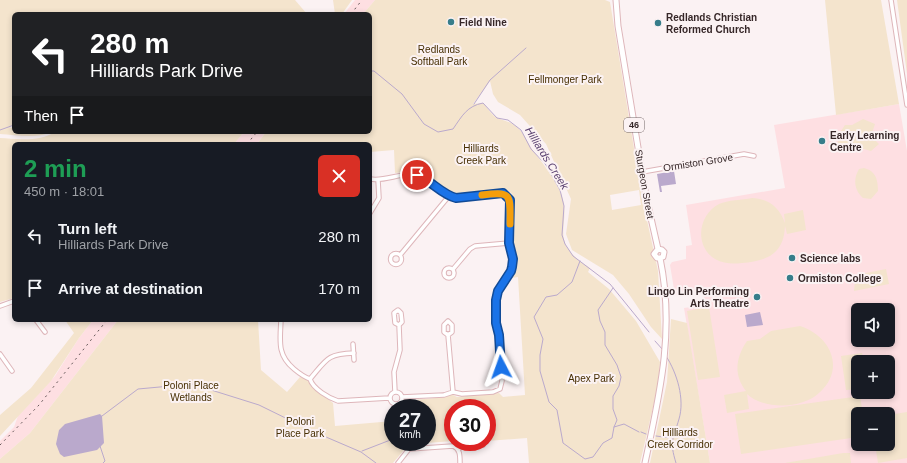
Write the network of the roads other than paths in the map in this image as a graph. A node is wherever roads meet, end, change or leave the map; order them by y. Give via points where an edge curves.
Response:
1 (616, 0) edge
2 (891, 0) edge
3 (907, 105) edge
4 (754, 156) dead end
5 (642, 172) junction
6 (372, 179) edge
7 (378, 180) junction
8 (449, 196) junction
9 (372, 210) edge
10 (509, 243) junction
11 (401, 254) dead end
12 (454, 268) dead end
13 (12, 302) edge
14 (0, 306) edge
15 (38, 322) edge
16 (280, 322) edge
17 (399, 325) dead end
18 (45, 332) dead end
19 (448, 335) dead end
20 (353, 344) dead end
21 (354, 353) junction
22 (0, 354) edge
23 (354, 360) dead end
24 (12, 371) dead end
25 (310, 379) junction
26 (394, 392) junction
27 (453, 392) junction
28 (402, 397) joint
29 (389, 398) joint
30 (407, 451) edge
31 (458, 451) edge
32 (398, 463) edge
33 (460, 463) edge
34 (645, 463) edge

1 - 5 main road, Sturgeon Street / 46
2 - 3 street
4 - 5 street, Ormiston Grove via 744,154
5 - 34 main road, Sturgeon Street / 46 via 658,249 664,252 660,258 665,294 666,342 664,371
6 - 7 street
7 - 8 street via 417,175 429,180
7 - 9 street via 379,198
8 - 10 street via 503,193 508,196
8 - 11 street
10 - 12 street via 475,246
10 - 27 street via 513,259 511,271 498,291 496,300 501,386 497,392
13 - 14 street
15 - 18 street
16 - 25 street via 283,358 304,377
17 - 26 street via 400,350 394,376
19 - 27 street
20 - 21 street
21 - 23 street
21 - 25 street via 332,355
22 - 24 street
25 - 29 street via 324,394 338,401
26 - 28 street via 399,392
26 - 29 street
27 - 28 street via 444,395
30 - 32 street
31 - 33 street

